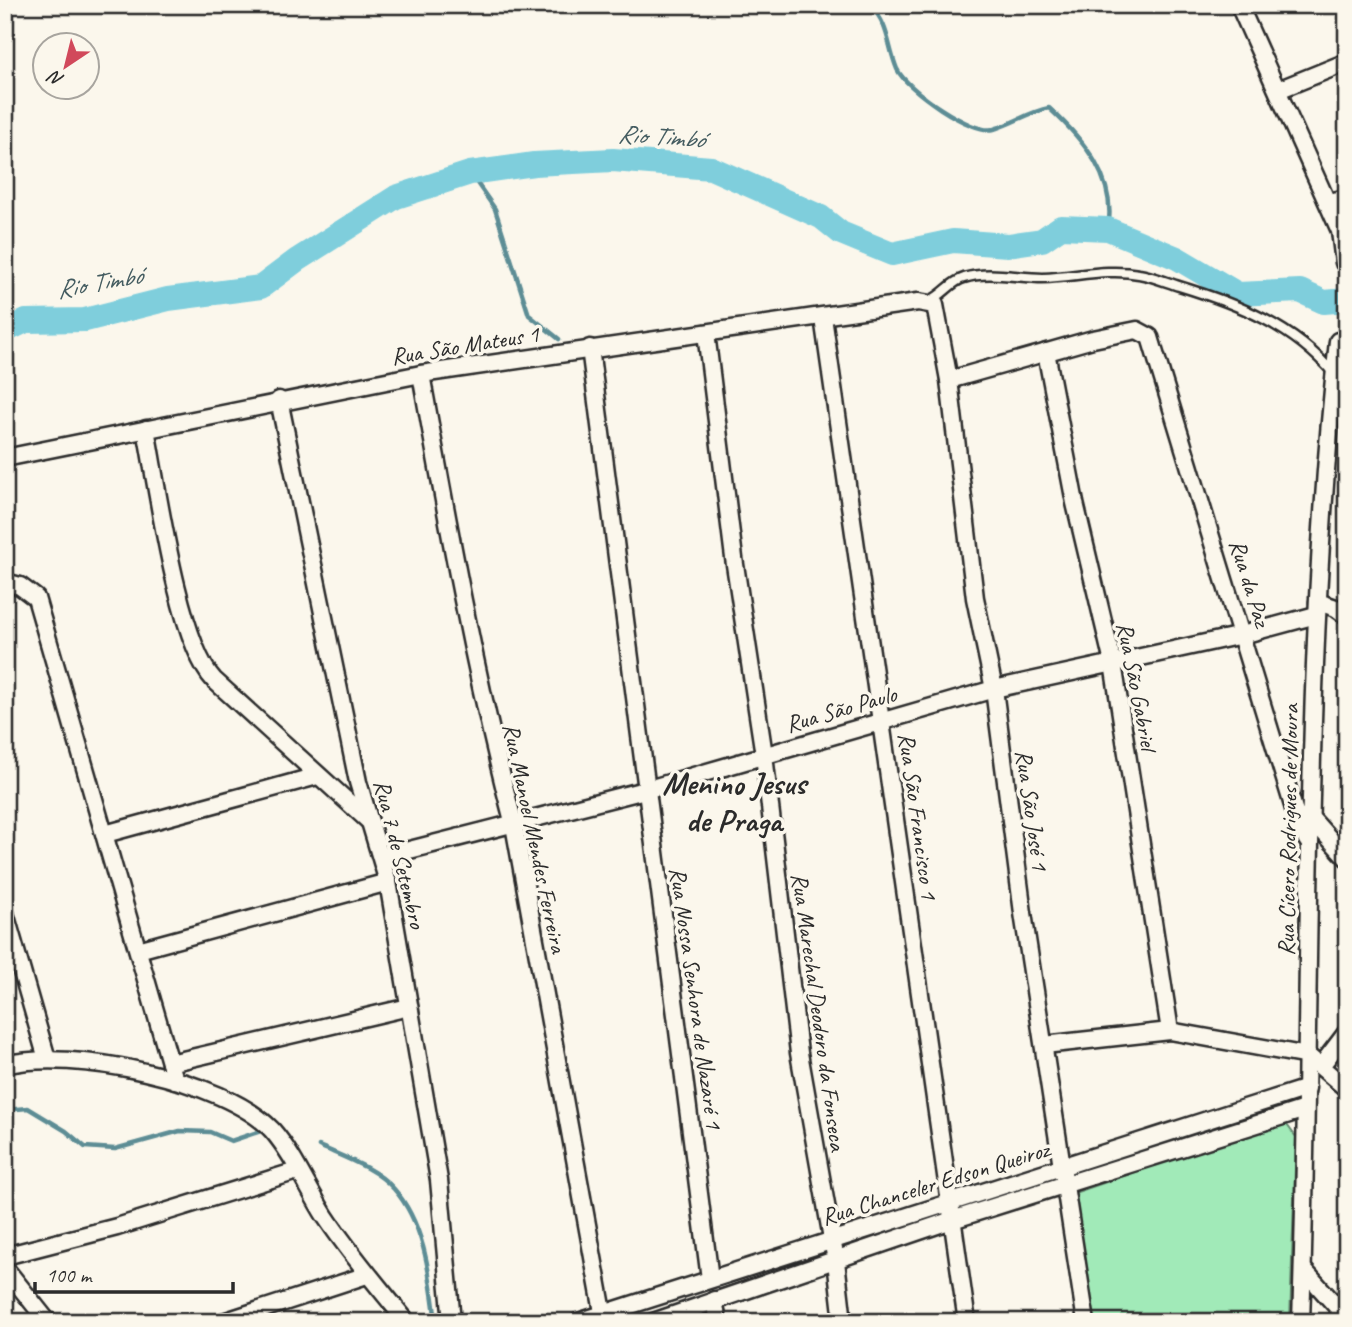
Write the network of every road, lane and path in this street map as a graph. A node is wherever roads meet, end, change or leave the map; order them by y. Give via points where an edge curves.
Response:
1 (1238, 5) edge
2 (1347, 62) edge
3 (1278, 90) junction
4 (1347, 198) edge
5 (1328, 202) junction
6 (1344, 263) dead end
7 (930, 303) junction
8 (824, 317) junction
9 (706, 333) junction
10 (1338, 341) dead end
11 (590, 348) junction
12 (1045, 352) junction
13 (421, 374) junction
14 (949, 380) junction
15 (1335, 382) junction
16 (279, 400) junction
17 (1347, 403) edge
18 (146, 429) junction
19 (5, 457) edge
20 (5, 582) edge
21 (1317, 609) junction
22 (1347, 616) edge
23 (1242, 635) junction
24 (1113, 663) junction
25 (994, 689) junction
26 (881, 720) junction
27 (764, 755) junction
28 (317, 776) junction
29 (645, 790) junction
30 (1310, 817) junction
31 (370, 822) junction
32 (514, 825) junction
33 (105, 834) junction
34 (1309, 846) junction
35 (382, 857) junction
36 (1347, 858) edge
37 (388, 882) junction
38 (5, 913) edge
39 (138, 950) junction
40 (410, 1007) junction
41 (1170, 1031) junction
42 (1347, 1032) edge
43 (1044, 1045) junction
44 (47, 1059) junction
45 (1315, 1061) junction
46 (170, 1063) junction
47 (5, 1065) edge
48 (175, 1080) junction
49 (1307, 1088) junction
50 (1347, 1090) edge
51 (1305, 1109) junction
52 (1062, 1167) junction
53 (297, 1171) junction
54 (1065, 1185) junction
55 (951, 1202) junction
56 (952, 1220) junction
57 (832, 1239) junction
58 (5, 1256) edge
59 (836, 1261) junction
60 (5, 1268) edge
61 (1303, 1269) junction
62 (367, 1275) junction
63 (710, 1279) junction
64 (714, 1300) junction
65 (603, 1312) junction
66 (1347, 1318) edge
67 (48, 1322) edge
68 (223, 1322) edge
69 (407, 1322) edge
70 (452, 1322) edge
71 (578, 1322) edge
72 (653, 1322) edge
73 (718, 1322) edge
74 (843, 1322) edge
75 (967, 1322) edge
76 (1086, 1322) edge
77 (1301, 1322) edge

1 - 3 street
2 - 3 street
3 - 5 street
4 - 5 street
5 - 6 street via 1340,231
7 - 8 street, Rua São Mateus 1
7 - 14 street, Rua São José 1
7 - 15 lane via 961,279 975,276 1140,274 1276,323 1312,348
8 - 9 street, Rua São Mateus 1
8 - 26 street, Rua São Francisco 1
9 - 11 street, Rua São Mateus 1
9 - 27 street, Rua Marechal Deodoro da Fonseca
10 - 15 street, Rua Cícero Rodrigues de Moura
11 - 13 street, Rua São Mateus 1
11 - 29 street, Rua Nossa Senhora de Nazaré 1
12 - 14 street
12 - 23 street, Rua da Paz via 1131,331 1147,333
12 - 24 street, Rua São Gabriel via 1074,503
13 - 16 street, Rua São Mateus 1
13 - 32 street, Rua Manoel Mendes Ferreira via 467,626
14 - 25 street, Rua São José 1 via 975,598
15 - 17 street
15 - 21 street, Rua Cícero Rodrigues de Moura
16 - 18 street, Rua São Mateus 1
16 - 31 street, Rua 7 de Setembro
18 - 19 street, Rua São Mateus 1
18 - 28 street via 195,652 214,680
20 - 33 street via 36,598
21 - 22 street via 1336,608
21 - 23 street, Rua São Paulo
21 - 30 street, Rua Cícero Rodrigues de Moura
23 - 24 street, Rua São Paulo
23 - 34 street, Rua da Paz
24 - 25 street, Rua São Paulo
24 - 41 street, Rua São Gabriel
25 - 26 street, Rua São Paulo
25 - 43 street, Rua São José 1
26 - 27 street, Rua São Paulo
26 - 55 street, Rua São Francisco 1
27 - 29 street, Rua São Paulo
27 - 57 street, Rua Marechal Deodoro da Fonseca via 799,1053
28 - 31 street
28 - 33 street
29 - 32 street, Rua São Paulo
29 - 63 street, Rua Nossa Senhora de Nazaré 1
30 - 34 street, Rua Cícero Rodrigues de Moura
30 - 36 street
31 - 35 street, Rua 7 de Setembro
32 - 35 street, Rua São Paulo
32 - 65 street, Rua Manoel Mendes Ferreira
33 - 39 street
34 - 45 street, Rua Cícero Rodrigues de Moura
35 - 37 street, Rua 7 de Setembro
37 - 39 street
37 - 40 street, Rua 7 de Setembro
38 - 44 street
39 - 46 street
40 - 46 street
40 - 70 street, Rua 7 de Setembro via 439,1180
41 - 43 street
41 - 45 street
42 - 45 street
43 - 52 street, Rua São José 1
44 - 47 street
44 - 48 street via 85,1060
45 - 49 street, Rua Cícero Rodrigues de Moura
45 - 50 street
46 - 48 street
48 - 53 street via 255,1115 273,1132
49 - 51 street, Rua Cícero Rodrigues de Moura
49 - 52 street, Rua Chanceler Edson Queiroz
51 - 54 street, Rua Chanceler Edson Queiroz
51 - 61 street, Rua Cícero Rodrigues de Moura
52 - 54 street, Rua São José 1
52 - 55 street, Rua Chanceler Edson Queiroz
53 - 58 street
53 - 62 street
54 - 56 street, Rua Chanceler Edson Queiroz
54 - 76 street, Rua São José 1
55 - 56 street, Rua São Francisco 1
55 - 57 street, Rua Chanceler Edson Queiroz
56 - 59 street, Rua Chanceler Edson Queiroz
56 - 75 street, Rua São Francisco 1
57 - 59 street, Rua Marechal Deodoro da Fonseca
57 - 63 street, Rua Chanceler Edson Queiroz
59 - 64 street, Rua Chanceler Edson Queiroz
59 - 74 street, Rua Marechal Deodoro da Fonseca
60 - 67 street
61 - 66 street
61 - 77 street, Rua Cícero Rodrigues de Moura
62 - 68 street
62 - 69 street
63 - 65 street, Rua Chanceler Edson Queiroz
64 - 72 street, Rua Chanceler Edson Queiroz
64 - 73 street
65 - 71 street, Rua Chanceler Edson Queiroz

